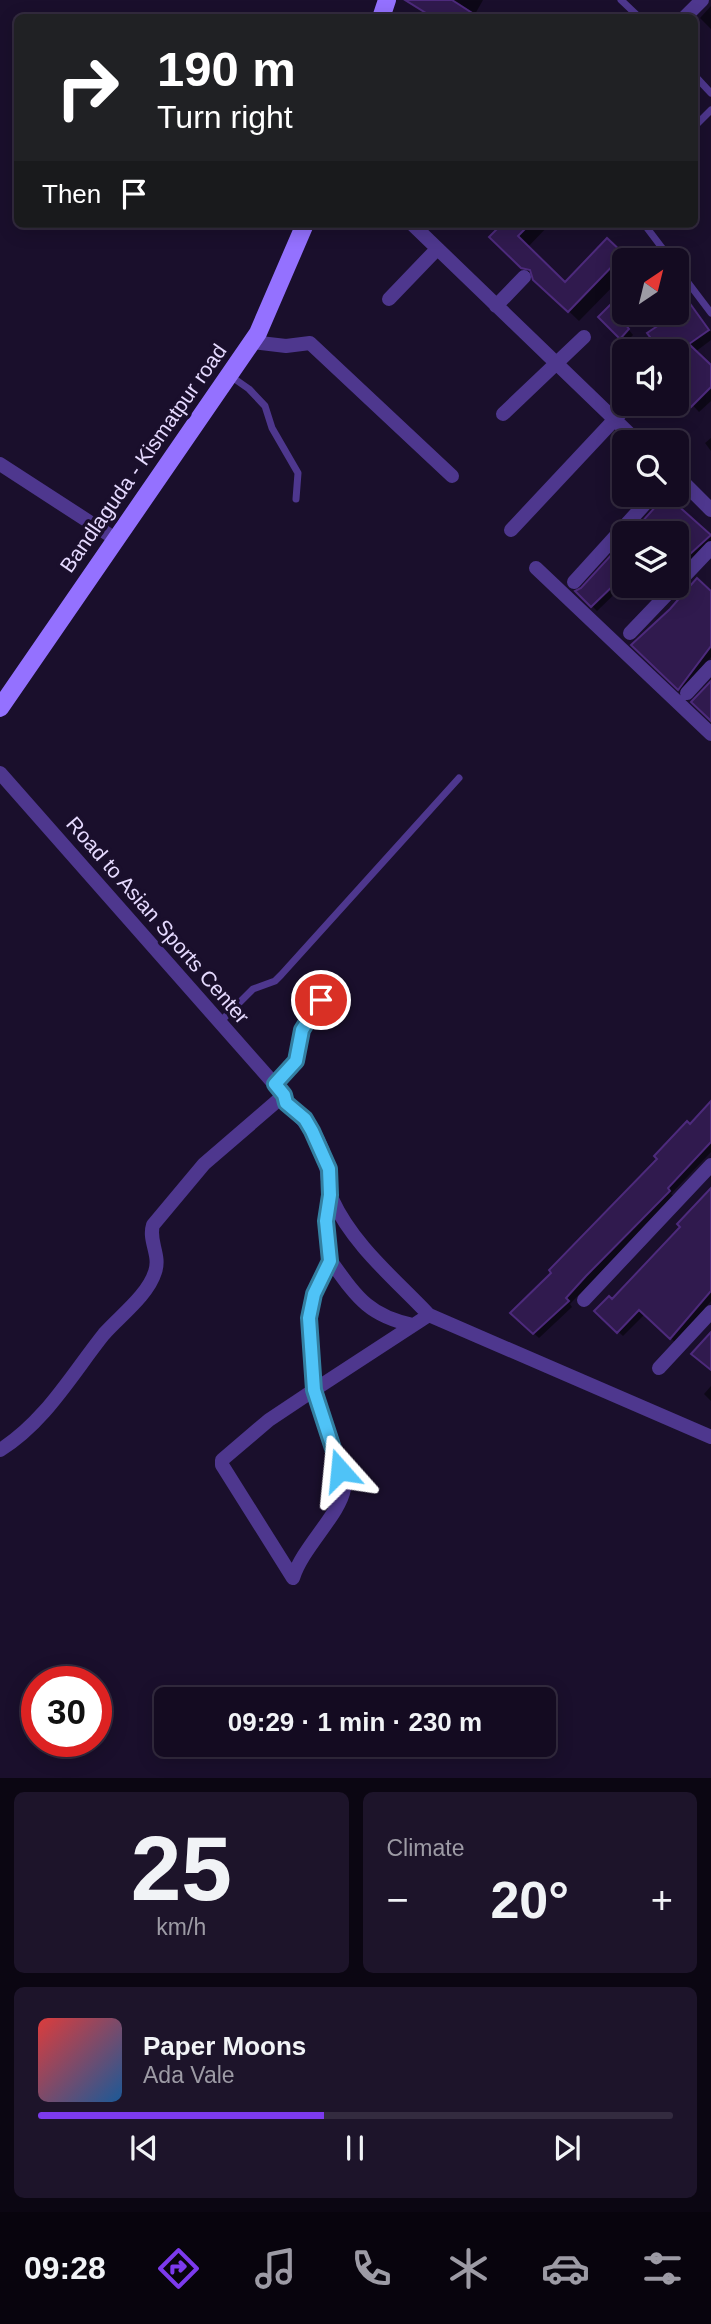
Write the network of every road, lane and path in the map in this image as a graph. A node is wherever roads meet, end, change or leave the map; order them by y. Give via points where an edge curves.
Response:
1 (621, 0) edge
2 (702, 0) edge
3 (633, 14) edge
4 (688, 14) edge
5 (698, 79) edge
6 (711, 93) edge
7 (711, 110) edge
8 (698, 123) edge
9 (302, 228) edge
10 (416, 228) edge
11 (647, 228) edge
12 (437, 248) junction
13 (662, 248) edge
14 (524, 278) dead end
15 (690, 285) edge
16 (389, 299) dead end
17 (496, 306) junction
18 (711, 313) edge
19 (584, 337) dead end
20 (252, 342) junction
21 (555, 363) junction
22 (229, 374) junction
23 (503, 414) dead end
24 (616, 416) edge
25 (613, 419) junction
26 (625, 430) edge
27 (0, 464) edge
28 (452, 476) dead end
29 (689, 488) edge
30 (296, 499) dead end
31 (642, 507) edge
32 (711, 510) edge
33 (511, 530) dead end
34 (114, 538) junction
35 (711, 548) edge
36 (536, 568) dead end
37 (689, 571) edge
38 (574, 582) dead end
39 (664, 598) edge
40 (630, 633) dead end
41 (711, 667) edge
42 (687, 693) dead end
43 (0, 708) edge
44 (711, 734) edge
45 (0, 773) edge
46 (459, 778) dead end
47 (334, 980) dead end
48 (220, 1023) junction
49 (280, 1090) junction
50 (711, 1165) edge
51 (330, 1195) junction
52 (330, 1261) junction
53 (584, 1300) dead end
54 (711, 1312) edge
55 (429, 1315) junction
56 (413, 1325) junction
57 (659, 1368) dead end
58 (314, 1390) junction
59 (711, 1437) edge
60 (0, 1450) edge

1 - 3 lane
2 - 4 street
5 - 6 lane
7 - 8 lane
9 - 20 street, Bandlaguda - Kismatpur road
10 - 12 street
11 - 13 lane
12 - 16 street
12 - 17 street
14 - 17 street
15 - 18 lane
17 - 21 street
19 - 21 street
20 - 22 street, Bandlaguda - Kismatpur road
20 - 28 street via 310,343
21 - 23 street
21 - 25 street
22 - 30 lane via 265,406 298,473
22 - 34 street, Bandlaguda - Kismatpur road
24 - 25 street
25 - 26 street
25 - 33 street
27 - 34 street
29 - 32 street
31 - 38 street
34 - 43 street, Bandlaguda - Kismatpur road
35 - 37 street
36 - 44 street
39 - 40 street
41 - 42 street
45 - 48 street, Road to Asian Sports Center
46 - 48 lane via 281,975 253,989
47 - 49 lane via 302,1030 296,1061
48 - 49 street, Road to Asian Sports Center
49 - 51 street, Road to Asian Sports Center via 320,1143 329,1169
49 - 60 street via 204,1164 153,1225 158,1261 152,1281 44,1412
50 - 53 street
51 - 52 street via 326,1221
51 - 55 street via 347,1230
52 - 56 street via 368,1309 388,1320
52 - 58 street via 314,1294 309,1318
54 - 57 street
55 - 56 street
55 - 59 street
56 - 58 street
58 - 58 street via 344,1488 293,1578 222,1460

